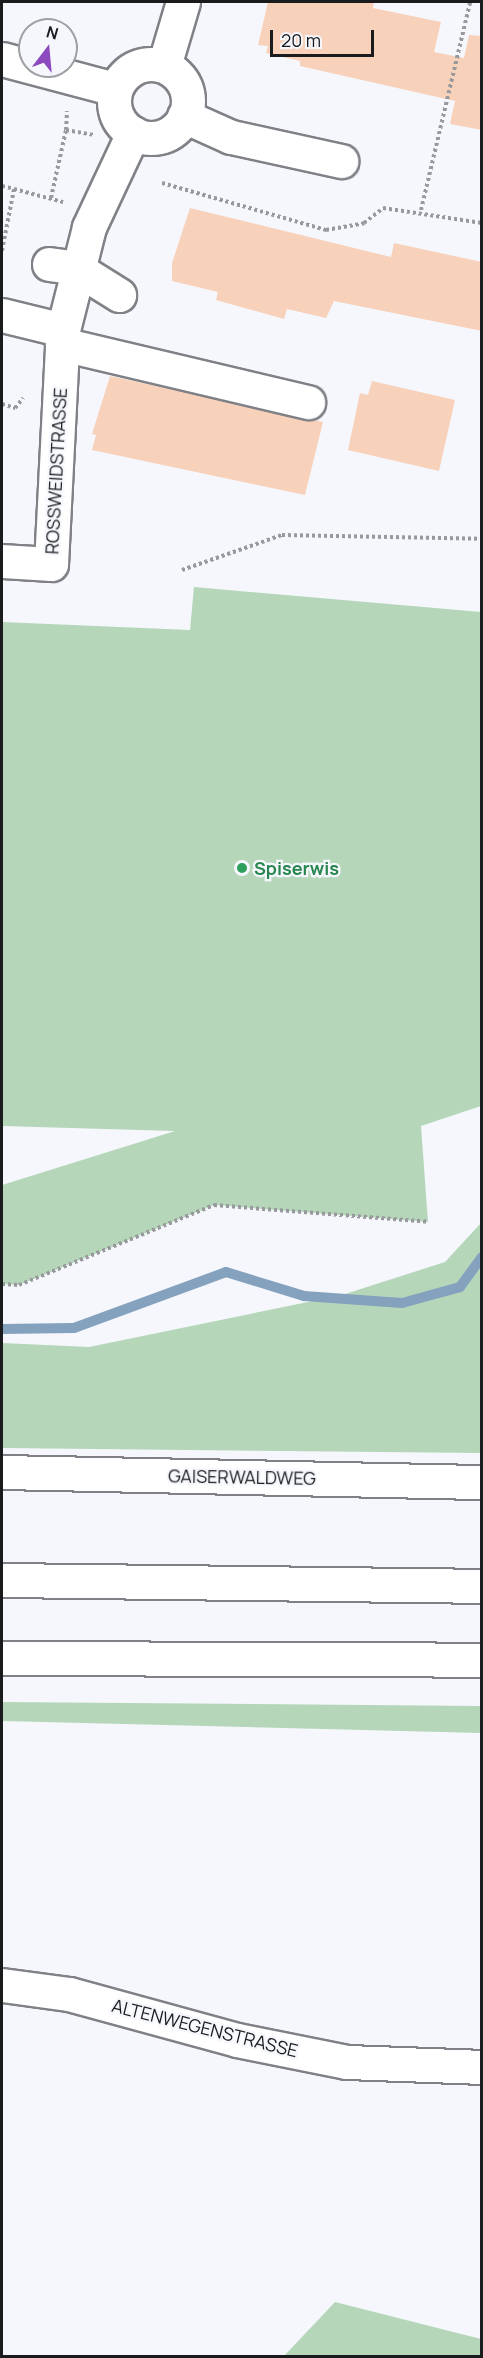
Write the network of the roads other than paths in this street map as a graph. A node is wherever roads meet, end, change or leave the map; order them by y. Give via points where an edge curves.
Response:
1 (183, 2) edge
2 (2, 60) edge
3 (164, 66) junction
4 (115, 89) junction
5 (184, 116) junction
6 (130, 137) junction
7 (341, 161) dead end
8 (62, 266) junction
9 (119, 295) dead end
10 (2, 315) edge
11 (62, 337) junction
12 (308, 402) dead end
13 (2, 561) edge
14 (2, 1472) edge
15 (482, 1482) edge
16 (2, 1580) edge
17 (482, 1586) edge
18 (2, 1658) edge
19 (482, 1660) edge
20 (2, 1985) edge
21 (482, 2067) edge

1 - 3 main road
2 - 4 main road
3 - 4 main road via 135,67
3 - 5 main road via 187,92
4 - 6 main road via 116,115
5 - 6 main road via 157,137
5 - 7 main road via 231,137
6 - 8 main road, ROSSWEIDSTRASSE via 96,210
8 - 9 main road
8 - 11 main road, ROSSWEIDSTRASSE
10 - 11 main road
11 - 12 main road
11 - 13 main road, ROSSWEIDSTRASSE via 51,564
14 - 15 main road, GAISERWALDWEG
16 - 17 main road
18 - 19 main road
20 - 21 main road, ALTENWEGENSTRASSE via 69,1994 237,2040 347,2062

